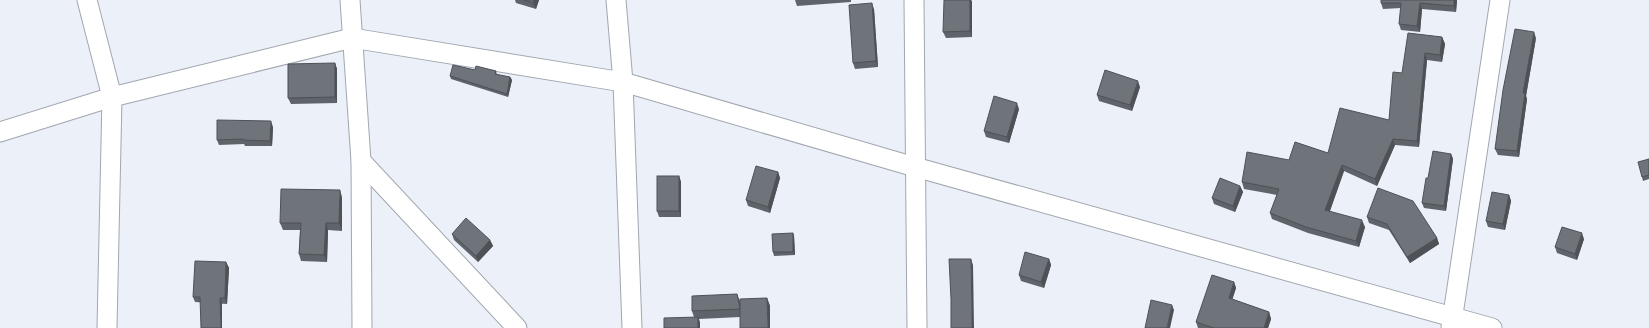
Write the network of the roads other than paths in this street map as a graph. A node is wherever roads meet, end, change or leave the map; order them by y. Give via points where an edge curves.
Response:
1 (88, 0) edge
2 (350, 0) edge
3 (616, 0) edge
4 (914, 0) edge
5 (1500, 0) edge
6 (352, 38) junction
7 (623, 82) junction
8 (112, 97) junction
9 (0, 132) edge
10 (361, 161) junction
11 (916, 167) junction
12 (1452, 323) edge
13 (107, 328) edge
14 (362, 328) edge
15 (517, 328) edge
16 (632, 328) edge
17 (918, 328) edge
18 (1492, 328) edge

1 - 8 street
2 - 6 street
3 - 7 street
4 - 11 street
5 - 12 street
6 - 7 street
6 - 8 street
6 - 10 street
7 - 11 street
7 - 16 street
8 - 9 street
8 - 13 street
10 - 14 street
10 - 15 street
11 - 12 street
11 - 17 street
12 - 18 street

